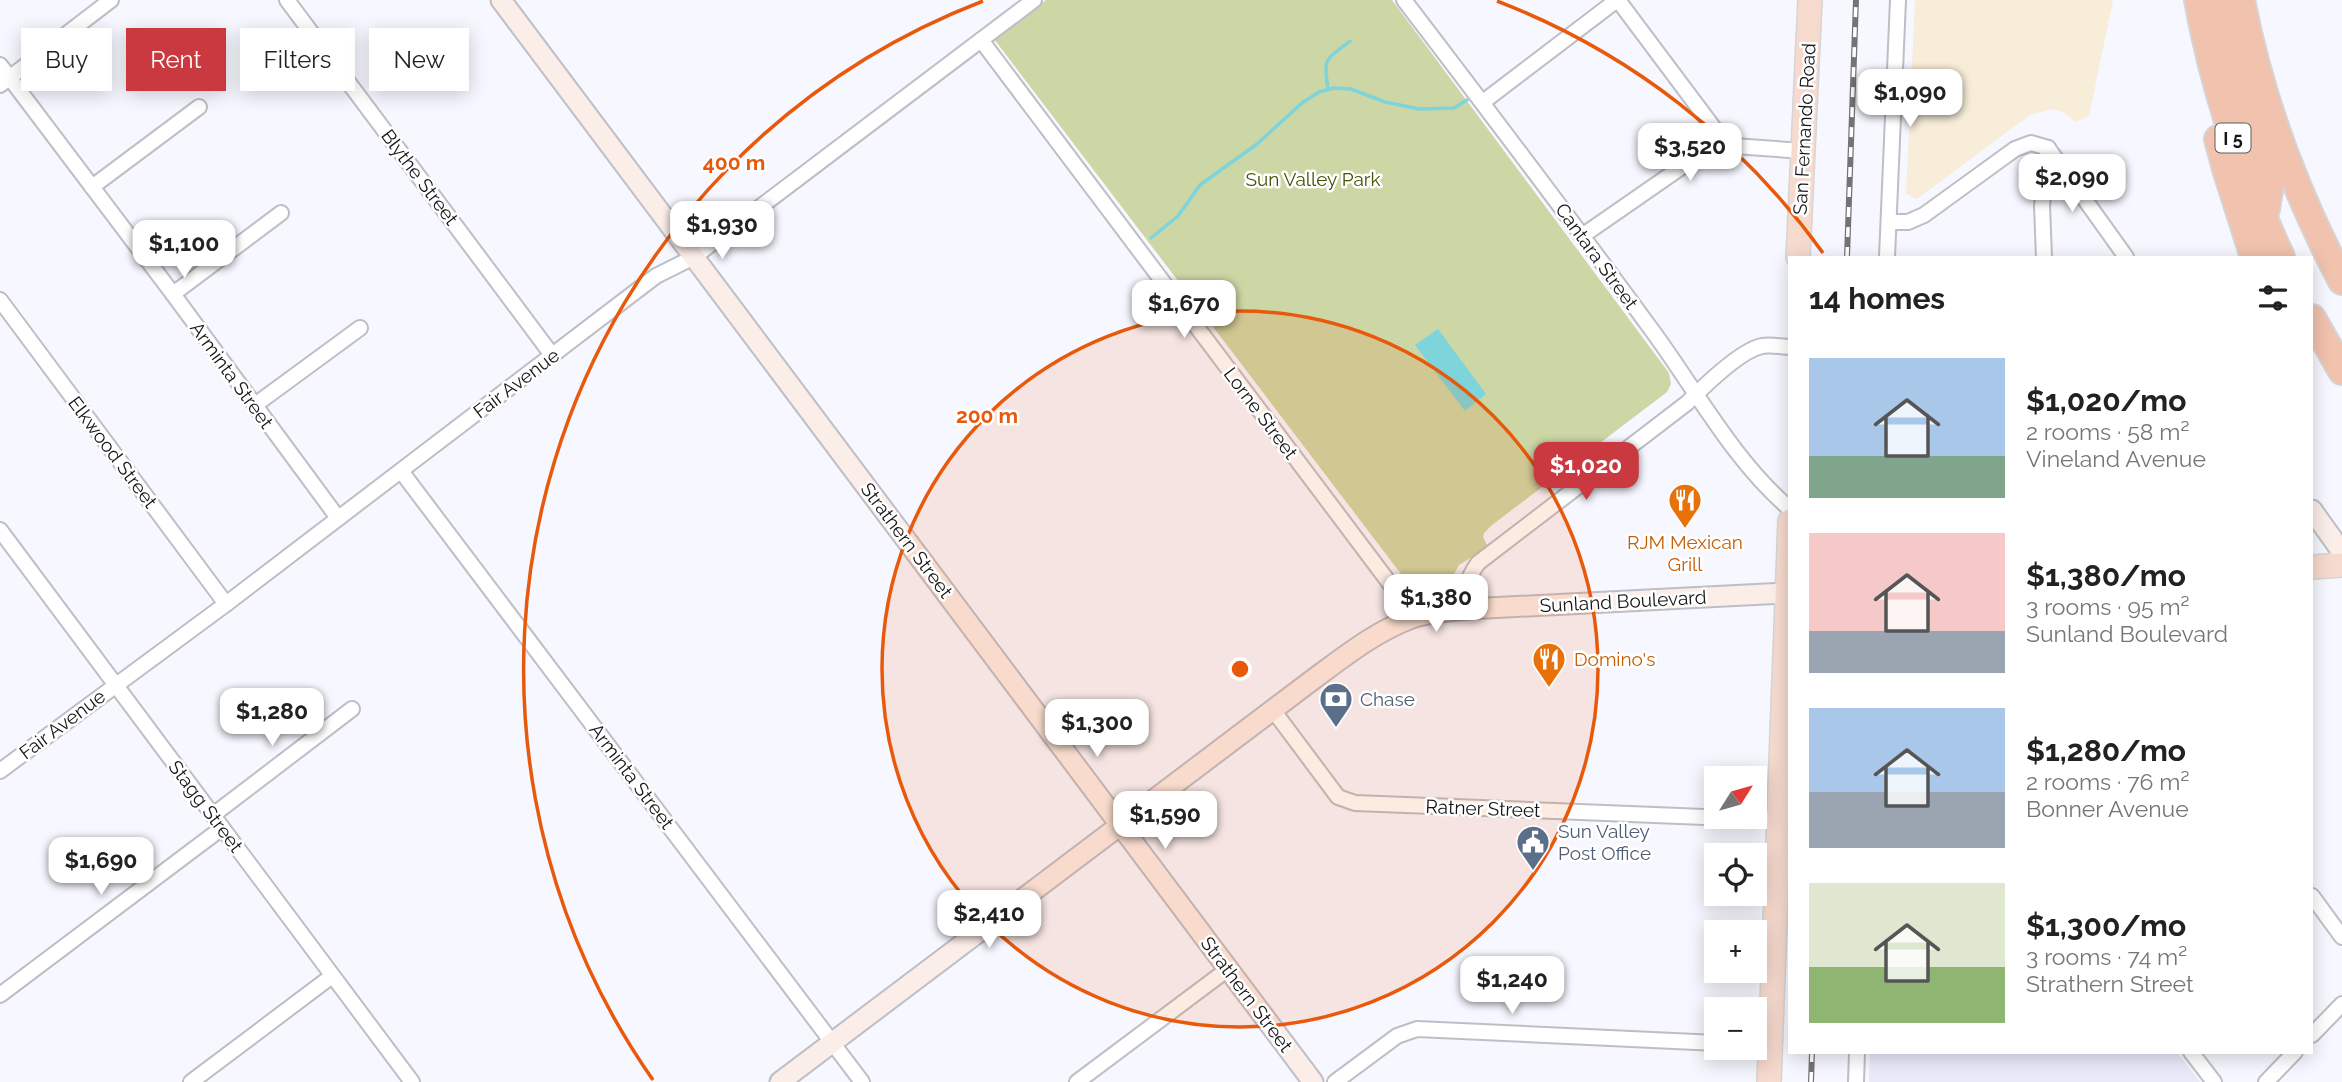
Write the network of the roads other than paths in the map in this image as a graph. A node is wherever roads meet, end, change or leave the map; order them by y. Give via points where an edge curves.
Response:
1 (111, 0) edge
2 (287, 0) edge
3 (500, 0) edge
4 (1034, 0) edge
5 (1404, 0) edge
6 (1618, 0) edge
7 (1810, 0) edge
8 (1898, 0) edge
9 (2198, 0) edge
10 (2216, 0) edge
11 (2227, 0) edge
12 (2241, 0) edge
13 (981, 40) junction
14 (2208, 54) junction
15 (0, 65) edge
16 (5, 81) edge
17 (1483, 102) junction
18 (199, 107) dead end
19 (2275, 128) junction
20 (1722, 139) junction
21 (2048, 148) junction
22 (1802, 151) junction
23 (92, 187) junction
24 (281, 213) dead end
25 (2264, 221) junction
26 (1889, 222) junction
27 (1582, 236) junction
28 (2342, 247) edge
29 (1798, 256) edge
30 (1887, 256) edge
31 (2044, 256) edge
32 (2125, 256) edge
33 (2255, 256) edge
34 (2281, 256) edge
35 (694, 257) junction
36 (2342, 281) edge
37 (173, 294) junction
38 (0, 300) edge
39 (2313, 320) edge
40 (360, 328) dead end
41 (1788, 347) edge
42 (552, 355) junction
43 (2342, 371) edge
44 (1695, 395) junction
45 (255, 405) junction
46 (401, 471) junction
47 (1788, 507) edge
48 (2313, 511) edge
49 (338, 518) junction
50 (3, 539) edge
51 (2342, 552) edge
52 (2342, 565) edge
53 (2313, 566) edge
54 (1788, 593) edge
55 (226, 604) junction
56 (1467, 609) junction
57 (1788, 616) edge
58 (1415, 617) junction
59 (116, 683) junction
60 (352, 709) dead end
61 (1273, 710) junction
62 (0, 771) edge
63 (213, 815) junction
64 (1779, 820) junction
65 (1121, 824) junction
66 (222, 828) junction
67 (2313, 898) edge
68 (2342, 937) edge
69 (1228, 969) junction
70 (332, 976) junction
71 (0, 995) edge
72 (1766, 997) edge
73 (2342, 1004) edge
74 (2313, 1034) edge
75 (1704, 1042) edge
76 (832, 1043) junction
77 (1857, 1054) edge
78 (2193, 1054) edge
79 (2293, 1054) edge
80 (1765, 1060) edge
81 (191, 1082) edge
82 (412, 1082) edge
83 (780, 1082) edge
84 (862, 1082) edge
85 (1077, 1082) edge
86 (1313, 1082) edge
87 (1335, 1082) edge
88 (1769, 1082) edge
89 (1856, 1082) edge
90 (2214, 1082) edge
91 (2266, 1082) edge

1 - 16 street
2 - 42 street, Blythe Street
3 - 35 main road, Strathern Street
4 - 13 street, Fair Avenue
5 - 17 street, Cantara Street
6 - 17 street
6 - 20 street
7 - 22 main road, San Fernando Road
8 - 26 street
9 - 14 highway, I 5
10 - 25 highway via 2236,84 2270,184
11 - 19 highway via 2249,93
12 - 19 highway, I 5
13 - 35 street, Fair Avenue
13 - 58 street, Lorne Street
14 - 25 highway, I 5
14 - 33 highway via 2214,123
15 - 16 street, Arminta Street
16 - 23 street, Arminta Street
17 - 27 street, Cantara Street
18 - 23 street
19 - 28 highway
19 - 36 highway, I 5 via 2318,235
20 - 22 street via 1734,146
20 - 27 street
21 - 26 street via 2031,144 2015,149 1924,215 1908,222
21 - 31 street via 2042,206
21 - 32 street
22 - 29 main road, San Fernando Road
23 - 37 street, Arminta Street
24 - 37 street
25 - 34 highway, I 5
26 - 30 street
27 - 44 street, Cantara Street
35 - 42 street, Fair Avenue via 656,276
35 - 65 main road, Strathern Street
37 - 45 street, Arminta Street
38 - 55 street, Elkwood Street
39 - 43 highway
40 - 45 street
41 - 44 street via 1753,349
42 - 46 street, Fair Avenue
44 - 47 street, Cantara Street via 1767,489
44 - 56 street via 1478,562 1465,591
45 - 49 street, Arminta Street
46 - 49 street, Fair Avenue
46 - 76 street, Arminta Street
48 - 51 main road
49 - 55 street, Fair Avenue
50 - 59 street, Stagg Street
52 - 53 main road
54 - 56 main road, Sunland Boulevard
55 - 59 street, Fair Avenue
56 - 58 main road, Sunland Boulevard
57 - 64 main road
58 - 61 main road, Sunland Boulevard via 1366,640
59 - 62 street, Fair Avenue
59 - 63 street, Stagg Street
60 - 63 street
61 - 64 street, Ratner Street via 1338,797 1355,803
61 - 65 main road, Sunland Boulevard
63 - 66 street, Stagg Street
64 - 72 main road
65 - 69 main road, Strathern Street
65 - 76 main road, Sunland Boulevard
66 - 70 street, Stagg Street
66 - 71 street
67 - 68 street
69 - 85 street
69 - 86 main road, Strathern Street
70 - 81 street
70 - 82 street, Stagg Street
73 - 74 street
75 - 87 street via 1417,1029 1397,1036
76 - 83 main road, Sunland Boulevard
76 - 84 street, Arminta Street
77 - 89 street
78 - 90 street
79 - 91 street
80 - 88 main road

